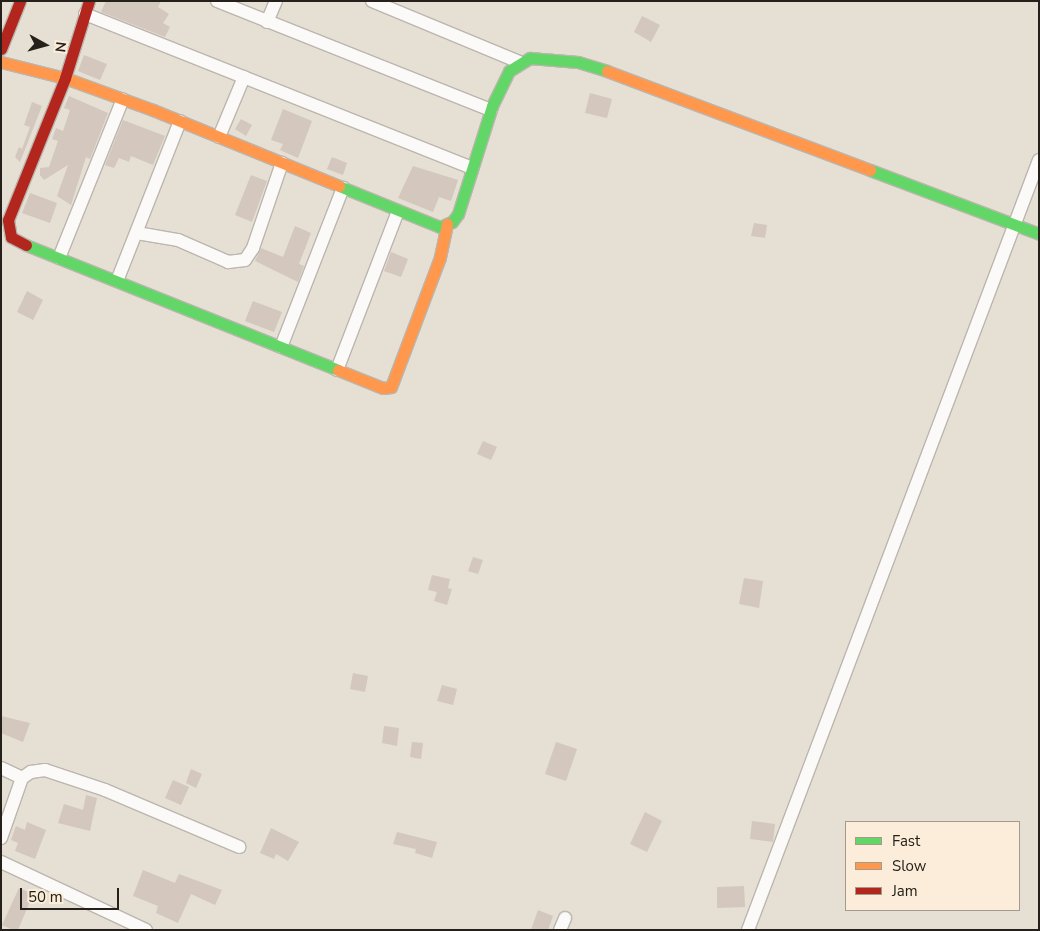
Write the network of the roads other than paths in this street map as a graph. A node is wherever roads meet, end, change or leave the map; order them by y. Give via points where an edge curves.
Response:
1 (20, 1) edge
2 (90, 1) edge
3 (217, 1) edge
4 (276, 1) edge
5 (372, 1) edge
6 (85, 14) junction
7 (267, 22) junction
8 (1, 49) edge
9 (1, 62) edge
10 (518, 62) junction
11 (244, 77) junction
12 (65, 78) junction
13 (123, 100) junction
14 (491, 110) junction
15 (180, 122) junction
16 (219, 138) junction
17 (1039, 160) edge
18 (282, 163) junction
19 (472, 168) junction
20 (343, 188) junction
21 (398, 211) junction
22 (447, 224) junction
23 (1013, 224) junction
24 (137, 233) junction
25 (1039, 234) edge
26 (60, 258) junction
27 (117, 281) junction
28 (281, 347) junction
29 (337, 370) junction
30 (1, 768) edge
31 (22, 778) junction
32 (1, 838) edge
33 (239, 847) dead end
34 (1, 862) edge
35 (146, 930) edge
36 (748, 930) edge

1 - 8 street
2 - 6 street
3 - 7 street
4 - 7 street
5 - 10 street
6 - 11 street
6 - 12 street
7 - 14 street
9 - 12 street
10 - 14 street via 499,88
10 - 23 street via 530,58 561,60 616,73
11 - 16 street
11 - 19 street
12 - 13 street
12 - 26 street via 8,220 11,237
13 - 15 street
13 - 26 street
14 - 19 street
15 - 16 street
15 - 24 street
16 - 18 street
17 - 23 street
18 - 20 street
18 - 24 street via 253,248 244,260 228,262 178,240
19 - 22 street via 458,214
20 - 21 street
20 - 28 street
21 - 22 street via 434,225
21 - 29 street
22 - 29 street via 440,257 391,387 383,388
23 - 25 street
23 - 36 street
24 - 27 street
26 - 27 street
27 - 28 street
28 - 29 street
30 - 31 street
31 - 32 street
31 - 33 street via 38,770 67,776
34 - 35 street

